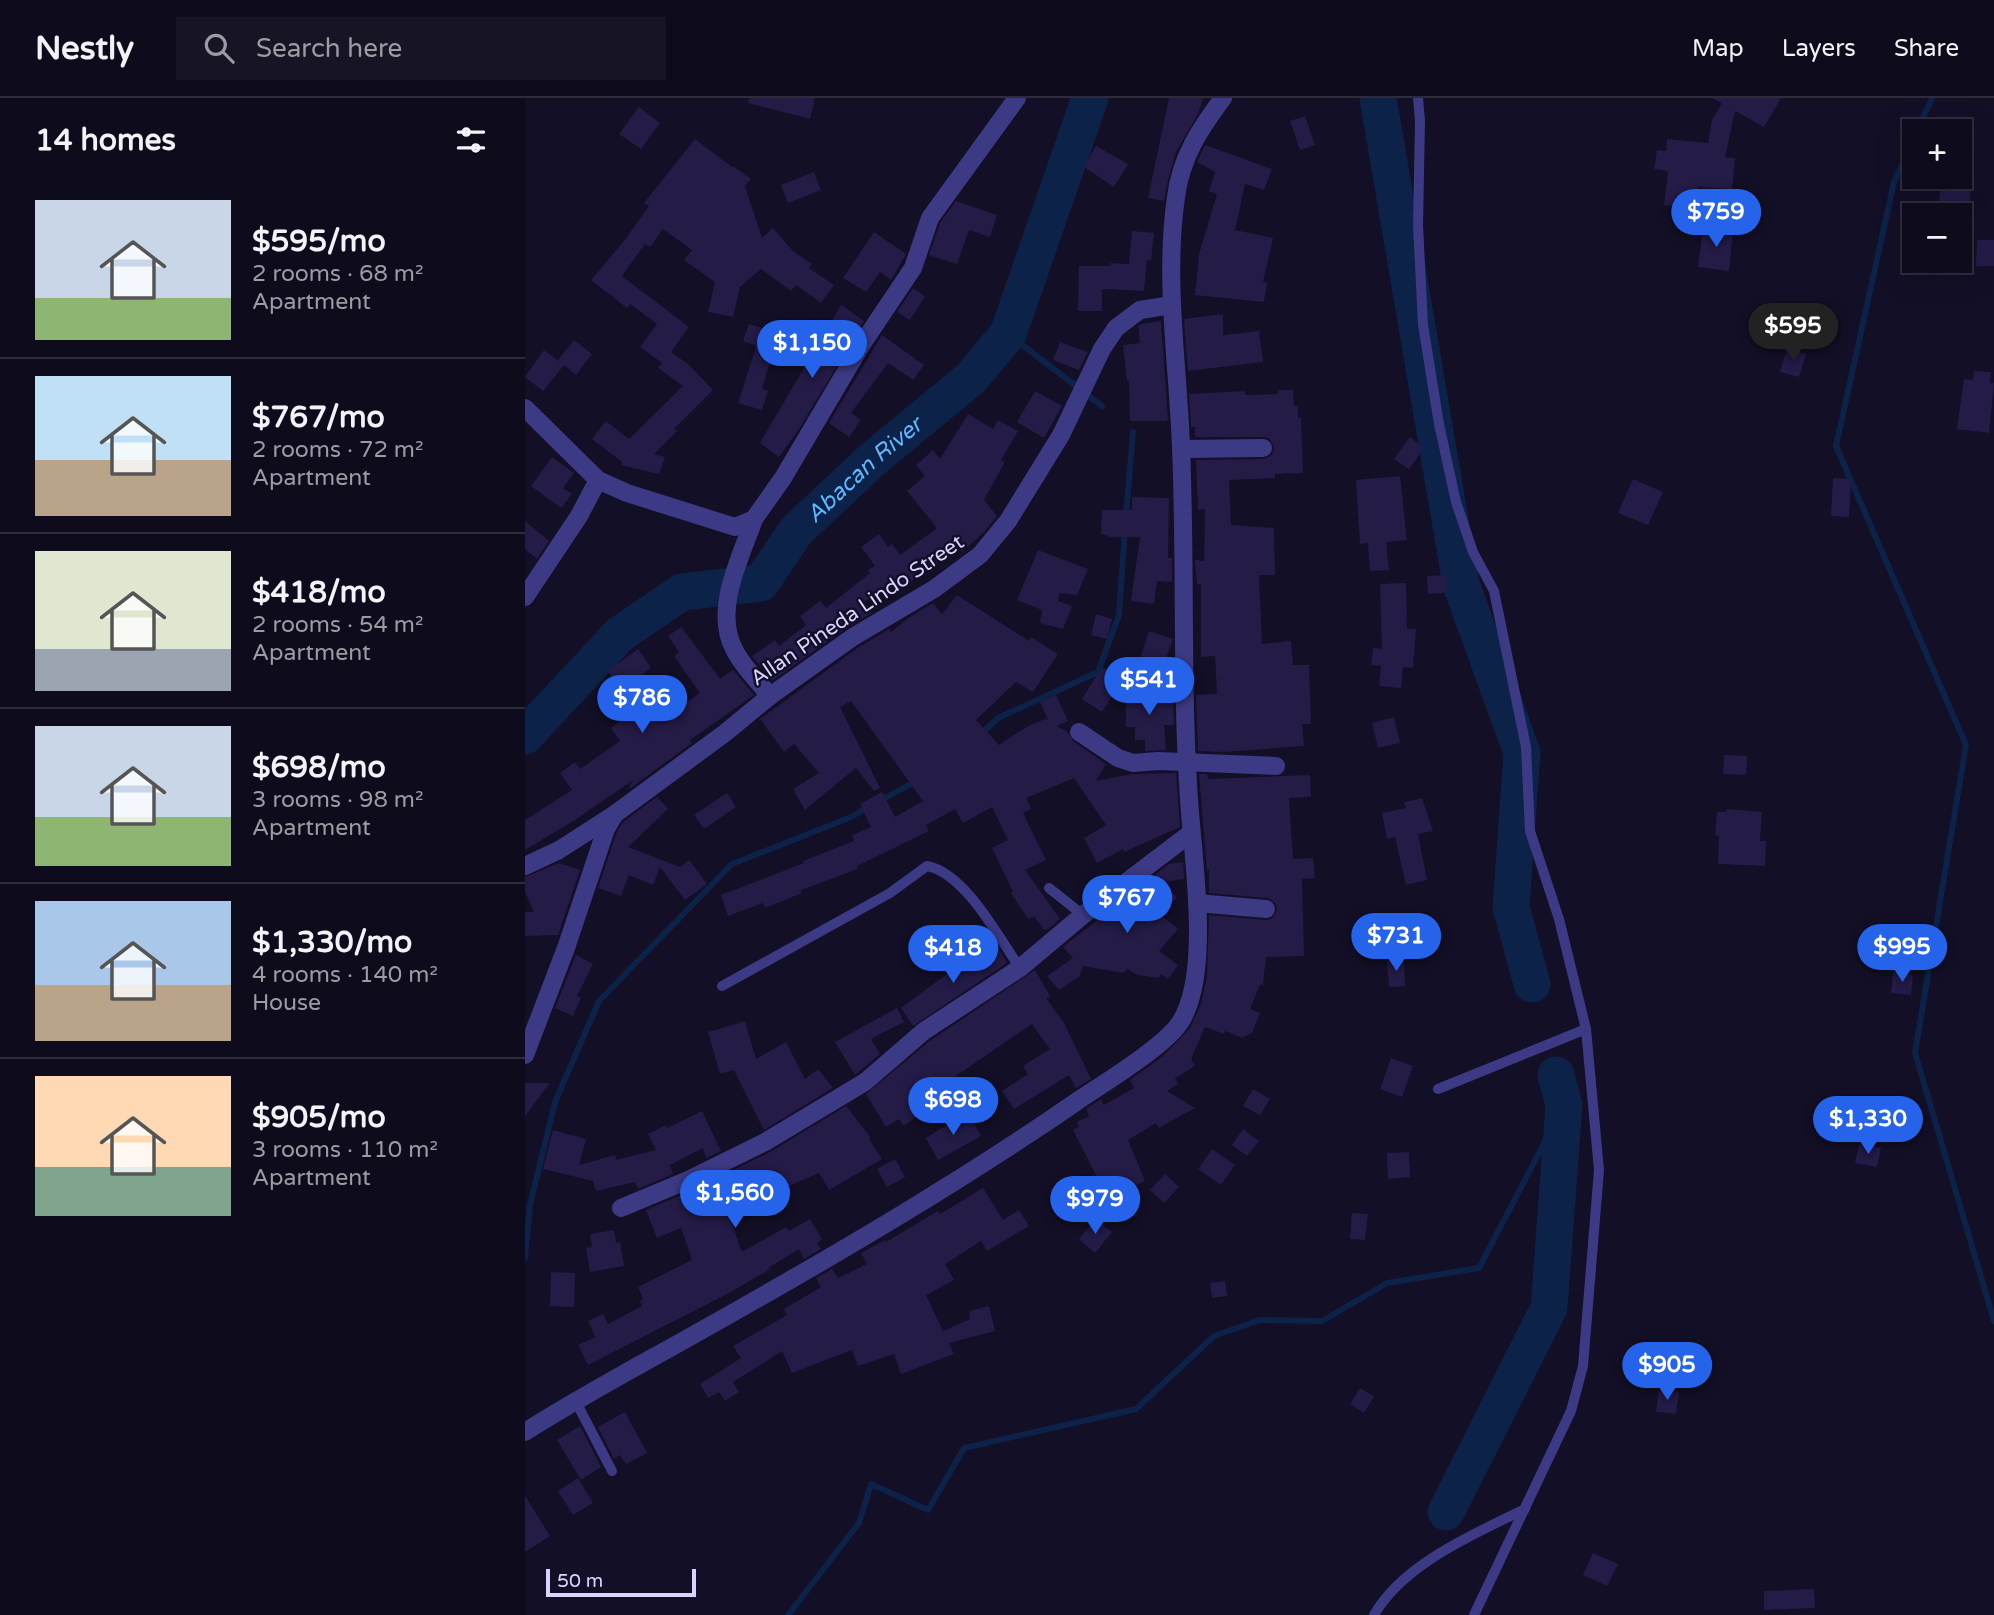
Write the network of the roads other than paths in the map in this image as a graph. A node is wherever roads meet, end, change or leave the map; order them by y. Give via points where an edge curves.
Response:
1 (1017, 98) edge
2 (1223, 98) edge
3 (1419, 98) edge
4 (1172, 304) junction
5 (525, 408) edge
6 (1263, 448) dead end
7 (1182, 449) junction
8 (598, 480) junction
9 (754, 519) junction
10 (525, 597) edge
11 (770, 695) junction
12 (1079, 732) dead end
13 (1186, 762) junction
14 (1276, 766) dead end
15 (615, 814) junction
16 (1191, 833) junction
17 (525, 866) edge
18 (1049, 888) dead end
19 (1197, 903) junction
20 (1266, 909) dead end
21 (1083, 915) junction
22 (1020, 968) junction
23 (722, 986) dead end
24 (1586, 1029) junction
25 (525, 1055) edge
26 (1439, 1089) dead end
27 (621, 1208) dead end
28 (575, 1400) junction
29 (525, 1432) edge
30 (612, 1471) dead end
31 (1525, 1509) junction
32 (1374, 1615) edge
33 (1474, 1615) edge

1 - 9 street via 930,218 913,268
2 - 4 street via 1198,131 1181,175 1171,254
3 - 24 lane via 1423,325 1439,424 1456,502 1473,552 1494,591 1526,747 1530,831 1559,919
4 - 7 street
4 - 11 street, Allan Pineda Lindo Street via 1140,310 1107,340 1073,412 1008,521 980,555
5 - 8 street
6 - 7 street
7 - 13 street
8 - 9 street via 735,527
8 - 10 street
9 - 11 street via 728,599 727,628 735,652
11 - 15 street, Allan Pineda Lindo Street
12 - 13 street via 1118,758
13 - 14 street
13 - 16 street
15 - 17 street, Allan Pineda Lindo Street
15 - 25 street
16 - 19 street
16 - 21 street
18 - 21 lane
19 - 20 street
19 - 28 street via 1195,986 1180,1025 1153,1048 991,1161
21 - 22 street
22 - 23 lane via 959,884 939,868 927,866 890,893
22 - 27 street via 925,1031 865,1082 765,1142
24 - 26 lane
24 - 31 lane via 1599,1170 1583,1366 1571,1411
28 - 29 street
28 - 30 lane
31 - 32 lane via 1441,1551 1381,1603
31 - 33 lane

